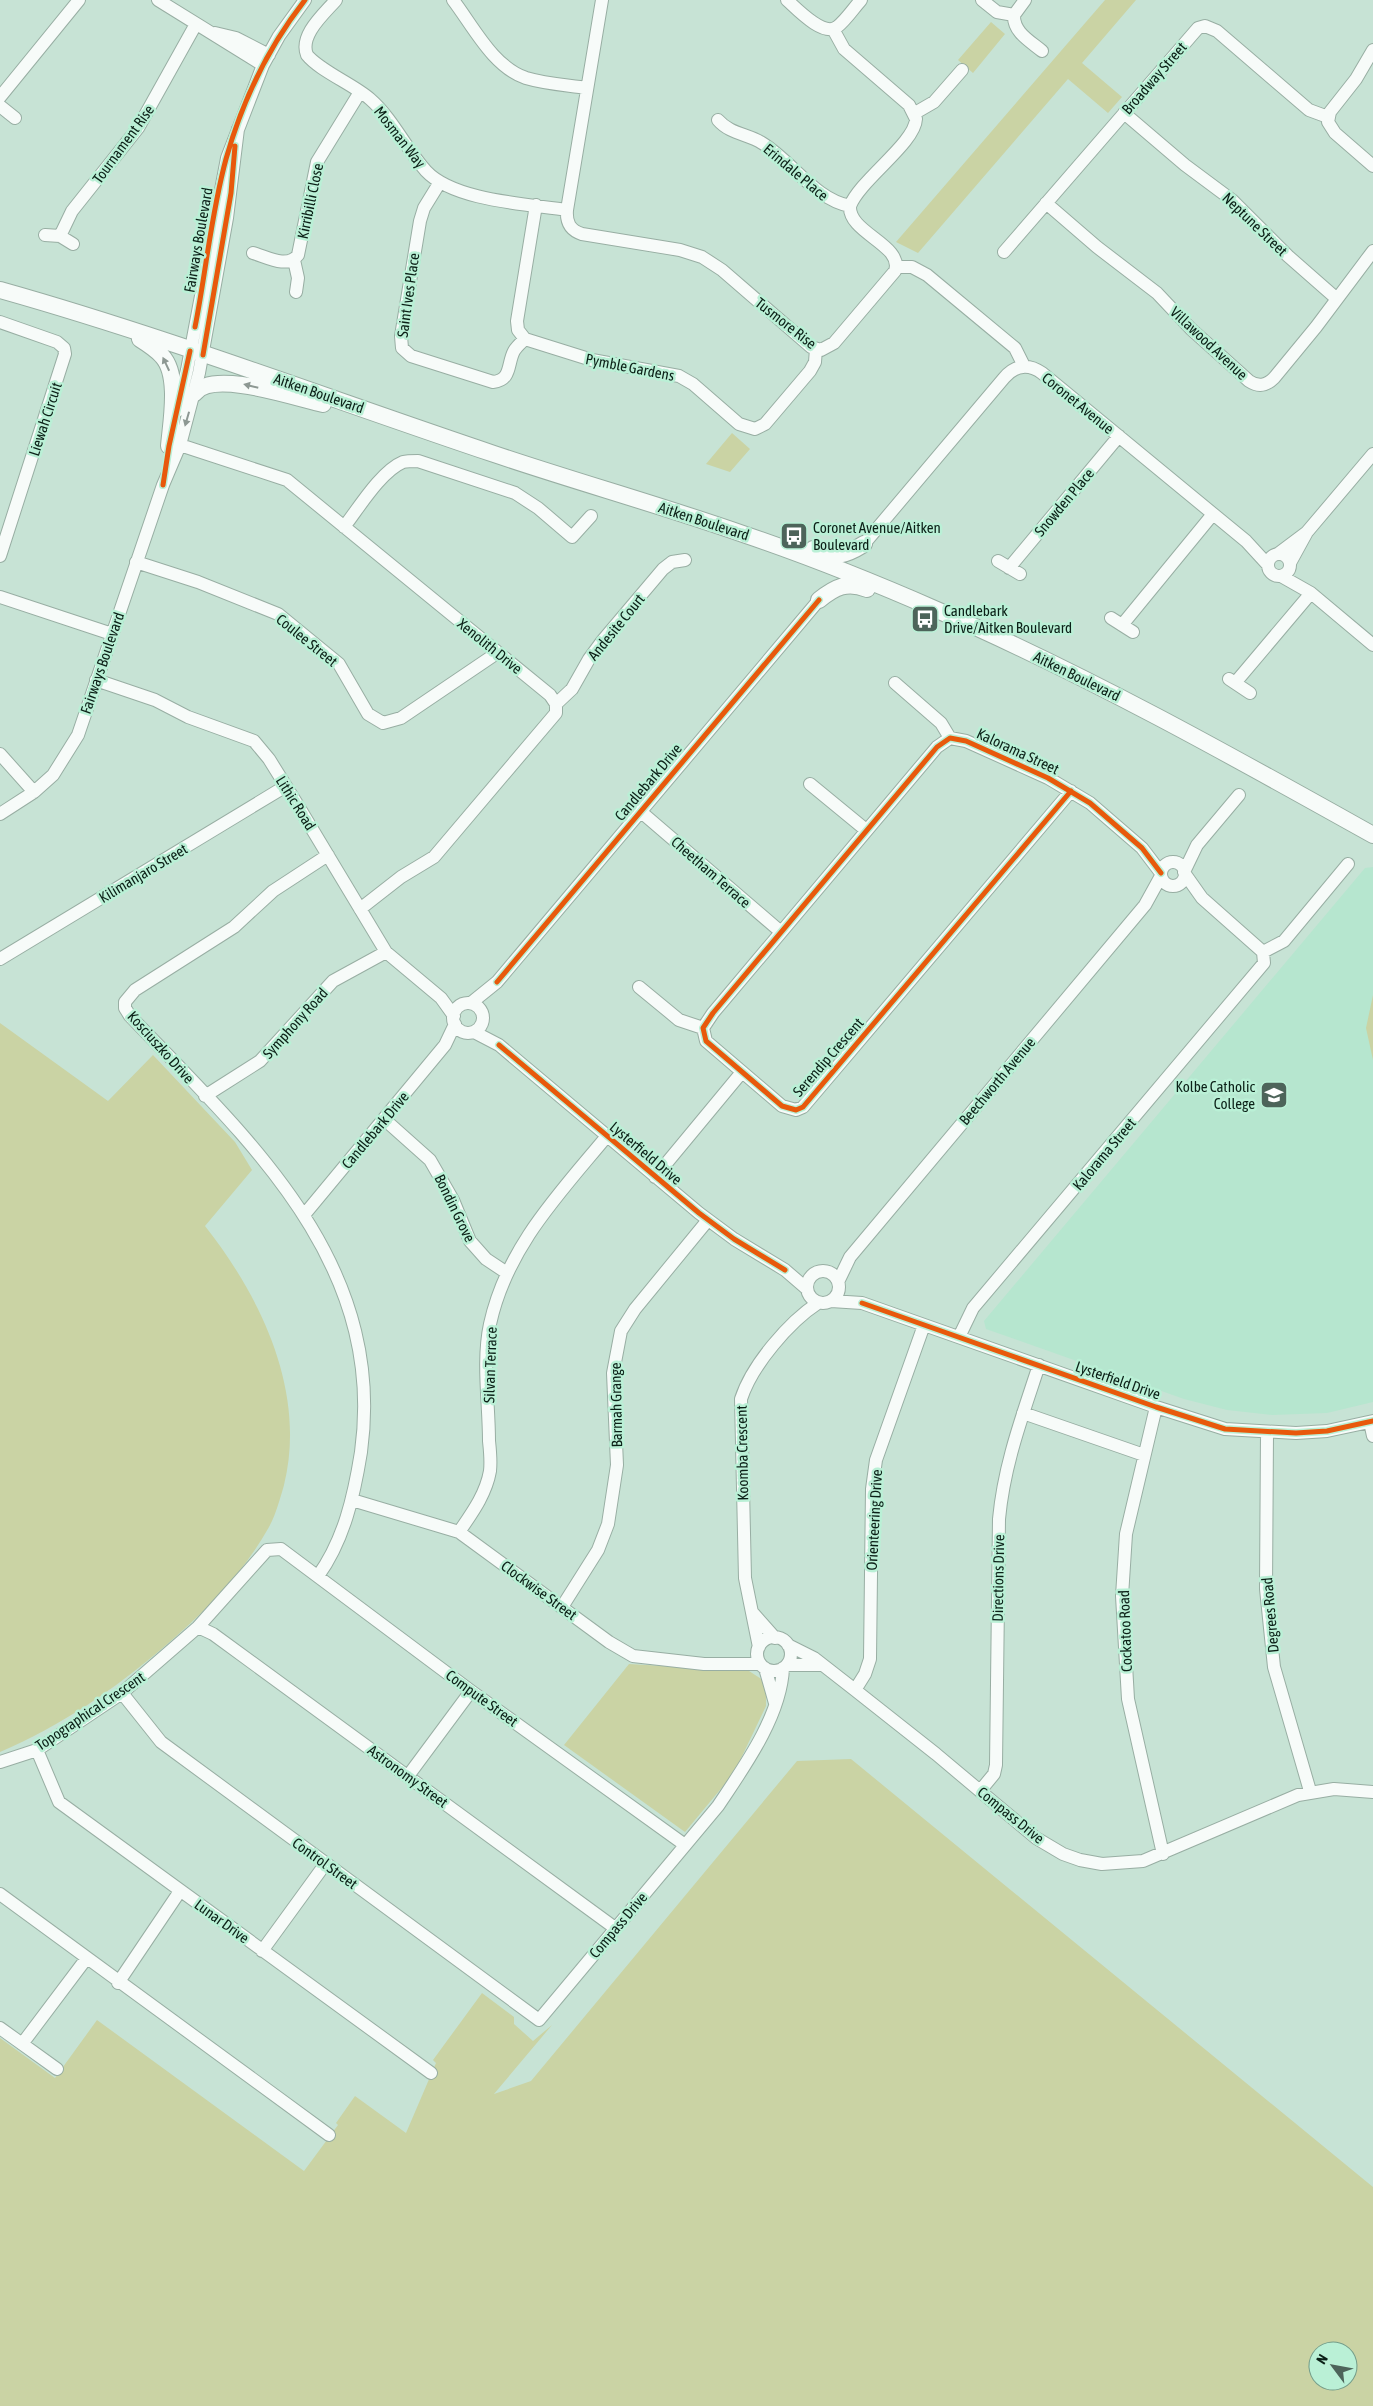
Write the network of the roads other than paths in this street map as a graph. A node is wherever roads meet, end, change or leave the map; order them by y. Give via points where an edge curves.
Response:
1 (79, 0) edge
2 (158, 0) edge
3 (305, 0) edge
4 (336, 0) edge
5 (453, 0) edge
6 (602, 0) edge
7 (787, 0) edge
8 (861, 0) edge
9 (982, 0) edge
10 (1025, 0) edge
11 (1014, 15) junction
12 (196, 24) junction
13 (833, 29) junction
14 (1373, 50) edge
15 (1042, 52) dead end
16 (266, 60) junction
17 (962, 70) dead end
18 (587, 88) junction
19 (360, 92) junction
20 (0, 96) edge
21 (0, 106) edge
22 (915, 113) junction
23 (1124, 113) junction
24 (1328, 117) junction
25 (14, 118) dead end
26 (718, 120) dead end
27 (1373, 166) edge
28 (440, 182) junction
29 (1046, 204) junction
30 (536, 205) junction
31 (850, 206) junction
32 (567, 210) junction
33 (45, 235) dead end
34 (60, 236) junction
35 (73, 244) dead end
36 (1373, 251) edge
37 (1004, 252) dead end
38 (253, 253) dead end
39 (294, 260) junction
40 (896, 267) junction
41 (0, 290) edge
42 (296, 292) dead end
43 (1338, 299) junction
44 (0, 322) edge
45 (127, 330) junction
46 (525, 339) junction
47 (816, 349) junction
48 (197, 353) junction
49 (1019, 367) junction
50 (195, 393) junction
51 (367, 409) junction
52 (1119, 436) junction
53 (174, 445) junction
54 (1373, 454) edge
55 (1213, 514) junction
56 (591, 516) dead end
57 (344, 527) junction
58 (1307, 532) junction
59 (746, 534) junction
60 (1246, 541) junction
61 (864, 544) junction
62 (1278, 554) junction
63 (0, 556) edge
64 (811, 558) junction
65 (685, 560) dead end
66 (136, 562) junction
67 (1291, 564) junction
68 (1268, 565) junction
69 (1009, 568) dead end
70 (1281, 576) junction
71 (882, 587) junction
72 (1310, 593) junction
73 (0, 597) edge
74 (819, 600) junction
75 (1111, 618) dead end
76 (984, 631) junction
77 (112, 634) junction
78 (1373, 645) edge
79 (497, 652) junction
80 (96, 680) junction
81 (895, 683) dead end
82 (1250, 693) dead end
83 (556, 704) junction
84 (950, 738) junction
85 (0, 754) edge
86 (810, 784) dead end
87 (286, 786) junction
88 (1071, 791) junction
89 (34, 792) junction
90 (1239, 795) dead end
91 (640, 812) junction
92 (0, 814) edge
93 (866, 830) junction
94 (1373, 835) edge
95 (1197, 845) junction
96 (1142, 848) junction
97 (328, 855) junction
98 (1173, 863) junction
99 (1348, 864) dead end
100 (1185, 873) junction
101 (1161, 874) junction
102 (1172, 886) junction
103 (1202, 898) junction
104 (1145, 905) junction
105 (360, 909) junction
106 (781, 932) junction
107 (386, 952) junction
108 (1263, 952) junction
109 (0, 959) edge
110 (497, 982) junction
111 (639, 986) dead end
112 (441, 998) junction
113 (468, 1003) junction
114 (483, 1017) junction
115 (462, 1026) junction
116 (703, 1028) junction
117 (499, 1045) junction
118 (742, 1072) junction
119 (206, 1096) junction
120 (384, 1119) junction
121 (607, 1136) junction
122 (655, 1176) junction
123 (304, 1215) junction
124 (708, 1220) junction
125 (850, 1257) junction
126 (785, 1270) junction
127 (830, 1272) junction
128 (507, 1273) junction
129 (813, 1275) junction
130 (839, 1284) junction
131 (817, 1298) junction
132 (862, 1303) junction
133 (924, 1325) junction
134 (963, 1339) junction
135 (1039, 1365) junction
136 (1156, 1407) junction
137 (1023, 1413) junction
138 (1371, 1421) edge
139 (1267, 1433) junction
140 (1373, 1436) edge
141 (1144, 1455) junction
142 (352, 1500) junction
143 (459, 1532) junction
144 (281, 1549) joint
145 (318, 1576) junction
146 (562, 1607) junction
147 (751, 1610) junction
148 (198, 1627) junction
149 (775, 1638) junction
150 (788, 1645) junction
151 (759, 1648) junction
152 (729, 1664) junction
153 (822, 1665) junction
154 (762, 1666) junction
155 (785, 1667) junction
156 (855, 1690) junction
157 (471, 1691) junction
158 (122, 1693) junction
159 (775, 1703) junction
160 (37, 1750) junction
161 (0, 1762) edge
162 (408, 1776) junction
163 (980, 1791) junction
164 (1310, 1791) junction
165 (1373, 1792) edge
166 (685, 1844) junction
167 (1163, 1854) junction
168 (326, 1864) junction
169 (180, 1891) junction
170 (0, 1894) edge
171 (615, 1928) junction
172 (262, 1951) junction
173 (86, 1959) junction
174 (118, 1982) junction
175 (539, 2020) joint
176 (0, 2028) edge
177 (22, 2044) junction
178 (57, 2069) dead end
179 (431, 2073) dead end
180 (329, 2135) dead end

1 - 20 street
2 - 12 street
3 - 16 street, Fairways Boulevard
4 - 19 street, Mosman Way via 306,38 305,49 310,59
5 - 18 street via 496,57 513,71 536,80
6 - 18 street
7 - 13 street via 818,26
8 - 13 street
9 - 11 street via 997,12
10 - 11 street
11 - 15 street via 1016,29
12 - 16 street via 213,32 230,46
12 - 34 street, Tournament Rise via 147,115 72,211
13 - 22 street via 840,45
14 - 24 street
16 - 48 street, Fairways Boulevard via 227,158 221,217
17 - 22 street via 934,102
18 - 32 street
19 - 28 street, Mosman Way via 377,106 422,165
19 - 39 street, Kirribilli Close via 317,162 300,249
21 - 25 street
22 - 31 street via 916,123 911,132
23 - 24 street, Broadway Street via 1193,32 1205,26 1217,30 1309,110
23 - 29 street, Broadway Street
23 - 43 street, Neptune Street via 1232,200 1288,256
24 - 27 street via 1330,128
26 - 31 street, Erindale Place via 772,150 830,200
28 - 30 street, Mosman Way via 467,194
28 - 46 street, Saint Ives Place via 420,221 401,336 402,348 418,358 493,382 507,374 513,353
29 - 37 street, Broadway Street
29 - 43 street, Villawood Avenue via 1157,293 1191,328 1257,385 1274,378
30 - 32 street, Mosman Way
30 - 46 street via 517,321 518,330
31 - 40 street via 852,218 891,254
32 - 47 street, Tusmore Rise via 569,225 582,234 680,250 707,260
33 - 34 street
34 - 35 street
36 - 43 street, Villawood Avenue
38 - 39 street via 284,262
39 - 42 street, Kirribilli Close via 298,278
40 - 47 street, Tusmore Rise via 834,343 826,349
40 - 49 street via 922,271 1007,343
41 - 45 main road, Aitken Boulevard
44 - 63 street, Liewah Circuit via 57,342 65,354
45 - 48 main road, Aitken Boulevard
53 -> 45 main road via 168,364 156,350
46 - 47 street, Pymble Gardens via 586,359 679,376 739,424 755,429 765,424 810,372
48 - 50 street, Fairways Boulevard
48 - 51 main road, Aitken Boulevard
48 - 53 street, Fairways Boulevard
49 - 52 street, Coronet Avenue via 1030,366 1042,373
49 - 61 street via 1004,378
51 -> 50 main road via 324,404 238,383 207,385
50 -> 53 street, Fairways Boulevard
51 - 59 main road, Aitken Boulevard via 538,469
52 - 55 street, Coronet Avenue
52 - 69 street, Snowden Place
53 - 57 street, Xenolith Drive via 287,480
53 - 66 street, Fairways Boulevard
54 - 58 street
55 - 60 street, Coronet Avenue
55 - 75 street via 1128,628
56 - 57 street via 572,537 515,493 418,461 395,466
57 - 79 street, Xenolith Drive
58 - 62 street
58 - 67 street
59 - 61 main road via 792,540 836,556 850,553
59 - 64 main road, Aitken Boulevard
60 - 62 street, Coronet Avenue
60 - 68 street, Coronet Avenue
61 - 71 main road via 860,566 868,578
62 - 67 street via 1286,555
62 - 68 street via 1270,558
64 - 71 main road, Aitken Boulevard
64 - 74 main road via 821,568 825,580
65 - 83 street, Andesite Court via 672,562 663,569 603,640 572,689
66 - 77 street, Fairways Boulevard
66 - 79 street, Coulee Street via 198,582 278,614 339,664 368,714 383,723 401,718
67 - 70 street via 1288,573
67 - 72 street
68 - 70 street via 1274,575
70 - 72 street
71 - 76 main road, Aitken Boulevard
72 - 78 street
72 - 82 street via 1232,681
73 - 77 street
74 - 76 main road via 840,586 852,584 920,611
74 - 91 street, Candlebark Drive
76 - 94 main road, Aitken Boulevard via 1120,697
77 - 80 street, Fairways Boulevard
79 - 83 street, Xenolith Drive via 550,695
80 - 87 street, Lithic Road via 156,700 188,717 254,741
80 - 89 street, Fairways Boulevard via 71,748 53,775
81 - 84 street via 936,718
83 - 105 street via 556,713 434,857 401,877
84 - 88 street, Kalorama Street via 966,741
84 - 93 street via 936,747
85 - 89 street
86 - 93 street
87 - 97 street, Lithic Road
87 - 109 street, Kilimanjaro Street
88 - 96 street, Kalorama Street via 1090,803
88 - 118 street, Serendip Crescent via 803,1107 796,1110 782,1106
89 - 92 street, Fairways Boulevard
90 - 95 street
91 - 106 street, Cheetham Terrace
91 - 110 street, Candlebark Drive
93 - 106 street
95 - 98 street
95 - 100 street
96 - 98 street, Kalorama Street
96 - 101 street, Kalorama Street
97 - 105 street, Lithic Road
97 - 119 street, Kosciuszko Drive via 273,891 234,927 135,990 125,1002 130,1016
98 - 100 street via 1181,866
98 - 101 street via 1164,866
99 - 108 street via 1284,941
100 - 102 street via 1180,884
100 - 103 street
101 - 102 street via 1164,882
101 - 104 street, Beechworth Avenue
102 - 103 street
102 - 104 street, Beechworth Avenue
103 - 108 street
104 - 125 street, Beechworth Avenue
105 - 107 street, Lithic Road
106 - 116 street
107 - 112 street, Lithic Road
107 - 119 street, Symphony Road via 333,981 260,1061
108 - 134 street, Kalorama Street via 1264,963 1260,969 968,1316
110 - 113 street, Candlebark Drive
110 - 114 street, Candlebark Drive
111 - 116 street via 679,1020
112 - 113 street, Lithic Road
112 - 115 street, Lithic Road
113 - 114 street, Lysterfield Drive via 478,1006
113 - 115 street, Candlebark Drive via 457,1008
114 - 115 street, Candlebark Drive
114 - 117 street, Lysterfield Drive
115 - 117 street, Lysterfield Drive
115 - 120 street, Candlebark Drive
116 - 118 street, Serendip Crescent via 706,1041
117 - 121 street, Lysterfield Drive
118 - 122 street
119 - 123 street, Kosciuszko Drive via 243,1136
120 - 123 street, Candlebark Drive
120 - 128 street, Bondin Grove via 430,1160 453,1200 470,1241 486,1260
121 - 122 street, Lysterfield Drive
121 - 128 street, Silvan Terrace via 536,1222
122 - 124 street, Lysterfield Drive
123 - 142 street, Kosciuszko Drive via 337,1273 356,1334 364,1408
124 - 126 street, Lysterfield Drive
124 - 146 street, Barmah Grange via 634,1309 622,1331 613,1373 617,1465 608,1524 598,1550
125 - 127 street, Beechworth Avenue
125 - 130 street, Beechworth Avenue
126 - 129 street, Lysterfield Drive
126 - 131 street, Lysterfield Drive
127 - 129 street via 821,1271
127 - 130 street
128 - 143 street, Silvan Terrace via 490,1324 487,1385 490,1471 481,1499
129 - 131 street via 808,1281
130 - 131 street via 837,1295
130 - 132 street, Lysterfield Drive
131 - 132 street, Lysterfield Drive
131 - 147 street, Koomba Crescent via 759,1364 741,1399 745,1578
132 - 133 street, Lysterfield Drive
133 - 134 street, Lysterfield Drive
133 - 156 street, Orienteering Drive via 876,1460 872,1489 870,1659
134 - 135 street, Lysterfield Drive
135 - 136 street, Lysterfield Drive
135 - 137 street, Directions Drive
136 - 139 street, Lysterfield Drive via 1219,1427
136 - 141 street, Cockatoo Road
137 - 141 street
137 - 163 street, Directions Drive via 1001,1492 996,1765 994,1774
138 - 139 street, Lysterfield Drive via 1327,1431
138 - 140 street
139 - 164 street, Degrees Road via 1266,1589 1274,1667
141 - 167 street, Cockatoo Road via 1126,1534 1122,1596 1128,1699
142 - 143 street, Clockwise Street
142 - 145 street, Kosciuszko Drive via 336,1546
143 - 146 street, Clockwise Street
144 - 145 street, Compute Street
144 - 148 street, Topographical Crescent via 267,1550
145 - 157 street, Compute Street
146 - 152 street, Clockwise Street via 633,1656
147 - 149 street, Koomba Crescent
147 - 151 street, Koomba Crescent
148 - 158 street, Topographical Crescent
148 - 162 street, Astronomy Street via 213,1634
149 - 150 street via 784,1640
149 - 151 street
150 - 153 street, Compass Drive
150 - 155 street via 791,1652
151 - 152 street
151 - 154 street
152 - 154 street, Clockwise Street
153 - 155 street
153 - 156 street, Compass Drive
154 - 155 street via 777,1671
154 - 159 street
155 - 159 street, Compass Drive
156 - 163 street, Compass Drive
157 - 162 street
157 - 166 street, Compute Street
158 - 160 street, Topographical Crescent
158 - 168 street, Control Street via 161,1742
159 - 166 street, Compass Drive via 772,1715 738,1776 718,1806
160 - 161 street, Topographical Crescent
160 - 169 street, Lunar Drive via 59,1802
162 - 171 street, Astronomy Street
163 - 167 street, Compass Drive via 1036,1838 1080,1860 1121,1865
164 - 165 street, Compass Drive via 1348,1788
164 - 167 street, Compass Drive
166 - 171 street, Compass Drive
168 - 172 street
168 - 175 street, Control Street
169 - 172 street, Lunar Drive
169 - 174 street
170 - 173 street
171 - 175 street, Compass Drive
172 - 179 street, Lunar Drive
173 - 174 street
173 - 177 street
174 - 180 street
176 - 177 street
177 - 178 street

